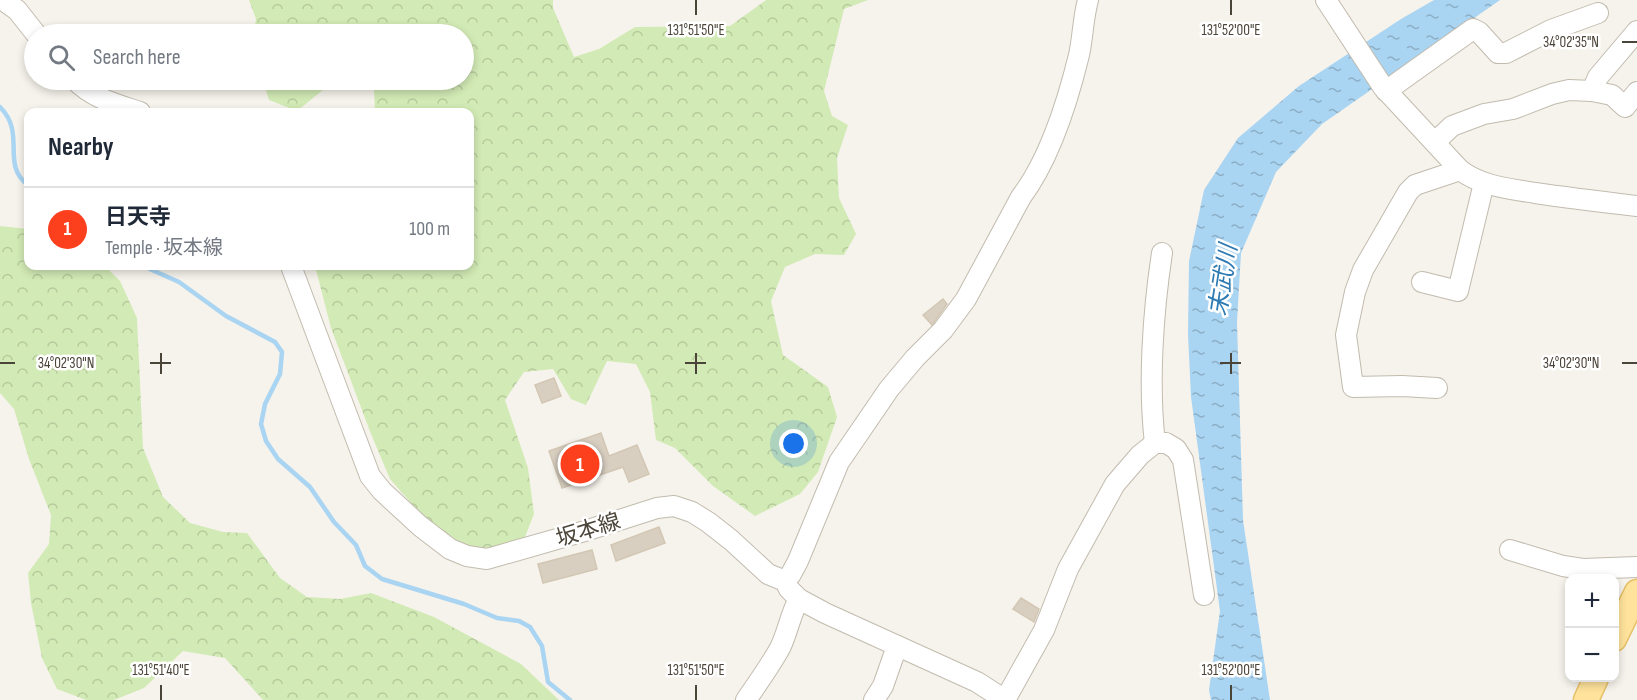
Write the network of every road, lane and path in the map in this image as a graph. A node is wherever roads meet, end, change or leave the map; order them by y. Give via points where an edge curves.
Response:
1 (3, 0) edge
2 (1088, 0) edge
3 (1326, 0) edge
4 (1598, 13) dead end
5 (28, 24) edge
6 (1637, 31) edge
7 (1384, 89) junction
8 (88, 90) edge
9 (1592, 91) junction
10 (1637, 92) edge
11 (129, 108) edge
12 (1435, 142) junction
13 (1460, 170) junction
14 (1484, 183) junction
15 (1637, 206) edge
16 (1162, 253) dead end
17 (293, 270) edge
18 (1422, 282) dead end
19 (1437, 388) dead end
20 (1155, 443) junction
21 (1510, 550) dead end
22 (1637, 567) edge
23 (785, 581) junction
24 (1637, 592) edge
25 (1204, 595) dead end
26 (799, 599) junction
27 (1619, 629) edge
28 (897, 646) junction
29 (1594, 682) edge
30 (746, 700) edge
31 (874, 700) edge
32 (1005, 700) edge
33 (1586, 700) edge

1 - 5 street
2 - 23 street via 1070,87 1034,178 966,299 889,389 839,462 798,561
3 - 7 street
4 - 7 street via 1551,30 1506,53 1498,53 1473,29
6 - 9 street via 1598,77
7 - 12 street
8 - 11 street
9 - 10 street via 1612,95 1625,107
9 - 12 street via 1569,90 1513,109 1484,114 1452,126
12 - 13 street
13 - 14 street
13 - 19 street via 1415,185 1408,192 1363,270 1346,335 1353,387
14 - 15 street
14 - 18 street via 1458,291
16 - 20 street via 1152,373
17 - 23 street, 坂本線 via 370,476 420,526 450,549 487,559 674,506 708,522 768,574
20 - 25 street via 1176,448 1183,460
20 - 32 street via 1140,454 1116,484 1068,569 1044,630
21 - 22 street via 1583,569
23 - 26 street, 坂本線
24 - 27 main road
26 - 28 street, 坂本線
26 - 30 street via 780,648
28 - 31 street
28 - 32 street, 坂本線 via 977,682
29 - 33 main road

